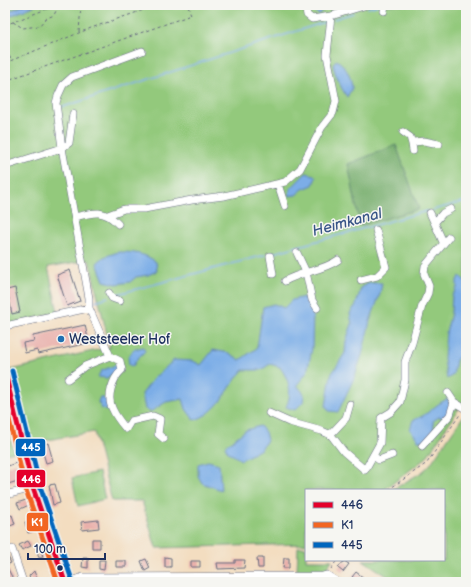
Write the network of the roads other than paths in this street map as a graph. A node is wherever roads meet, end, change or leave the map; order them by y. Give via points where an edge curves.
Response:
1 (305, 5) edge
2 (366, 5) edge
3 (331, 19) junction
4 (142, 51) dead end
5 (73, 114) dead end
6 (403, 132) dead end
7 (412, 144) junction
8 (439, 144) dead end
9 (62, 148) junction
10 (413, 151) dead end
11 (5, 166) edge
12 (278, 184) junction
13 (285, 206) dead end
14 (451, 209) dead end
15 (430, 213) dead end
16 (108, 215) junction
17 (75, 217) junction
18 (434, 222) junction
19 (118, 224) dead end
20 (376, 230) dead end
21 (448, 237) dead end
22 (443, 242) junction
23 (297, 253) dead end
24 (270, 256) dead end
25 (338, 260) dead end
26 (306, 272) junction
27 (273, 274) dead end
28 (361, 280) dead end
29 (285, 281) dead end
30 (109, 293) dead end
31 (120, 302) dead end
32 (89, 308) junction
33 (317, 308) dead end
34 (5, 326) edge
35 (110, 356) junction
36 (5, 373) edge
37 (68, 379) dead end
38 (448, 393) dead end
39 (454, 402) junction
40 (350, 404) dead end
41 (464, 408) road end
42 (15, 411) junction
43 (268, 412) dead end
44 (5, 414) edge
45 (330, 434) junction
46 (164, 438) dead end
47 (422, 446) dead end
48 (392, 455) dead end
49 (373, 456) junction
50 (32, 488) junction
51 (5, 495) edge
52 (12, 549) dead end
53 (323, 578) edge
54 (143, 580) edge
55 (23, 582) edge
56 (66, 582) edge
57 (69, 582) edge
58 (338, 582) edge

1 - 3 street via 307,15 312,20
2 - 3 street
3 - 12 street via 327,54 336,101 333,113 322,127 300,169 285,182
4 - 9 street via 72,77 63,85 56,103
5 - 9 street via 69,143
6 - 7 street
7 - 8 street via 424,141
7 - 10 street
9 - 11 street
9 - 17 street
12 - 13 street
12 - 16 street via 144,209 124,209
14 - 18 street
15 - 18 street
16 - 17 street via 91,213
16 - 19 street
17 - 32 street
18 - 22 street
20 - 28 street via 386,267 377,276
21 - 22 street
22 - 49 street via 425,266 428,293 405,362 405,380 400,402 381,418 380,443
23 - 26 street
24 - 27 street
25 - 26 street via 329,267
26 - 29 street
26 - 33 street via 312,300
30 - 31 street
32 - 34 street
32 - 35 street
35 - 37 street via 85,366
35 - 46 street via 120,361 122,370 115,376 112,387 110,400 114,413 126,428 131,421 153,416 160,419 158,434
36 - 42 street
38 - 39 street
39 - 41 street
39 - 47 street via 450,415
40 - 45 street via 346,418
42 - 44 street
42 - 50 street
43 - 45 street via 289,422
45 - 49 street via 344,452 365,470
48 - 49 street via 378,460
50 - 51 street
50 - 56 street
52 - 55 street
53 - 54 street
53 - 58 street
54 - 57 street via 83,577

